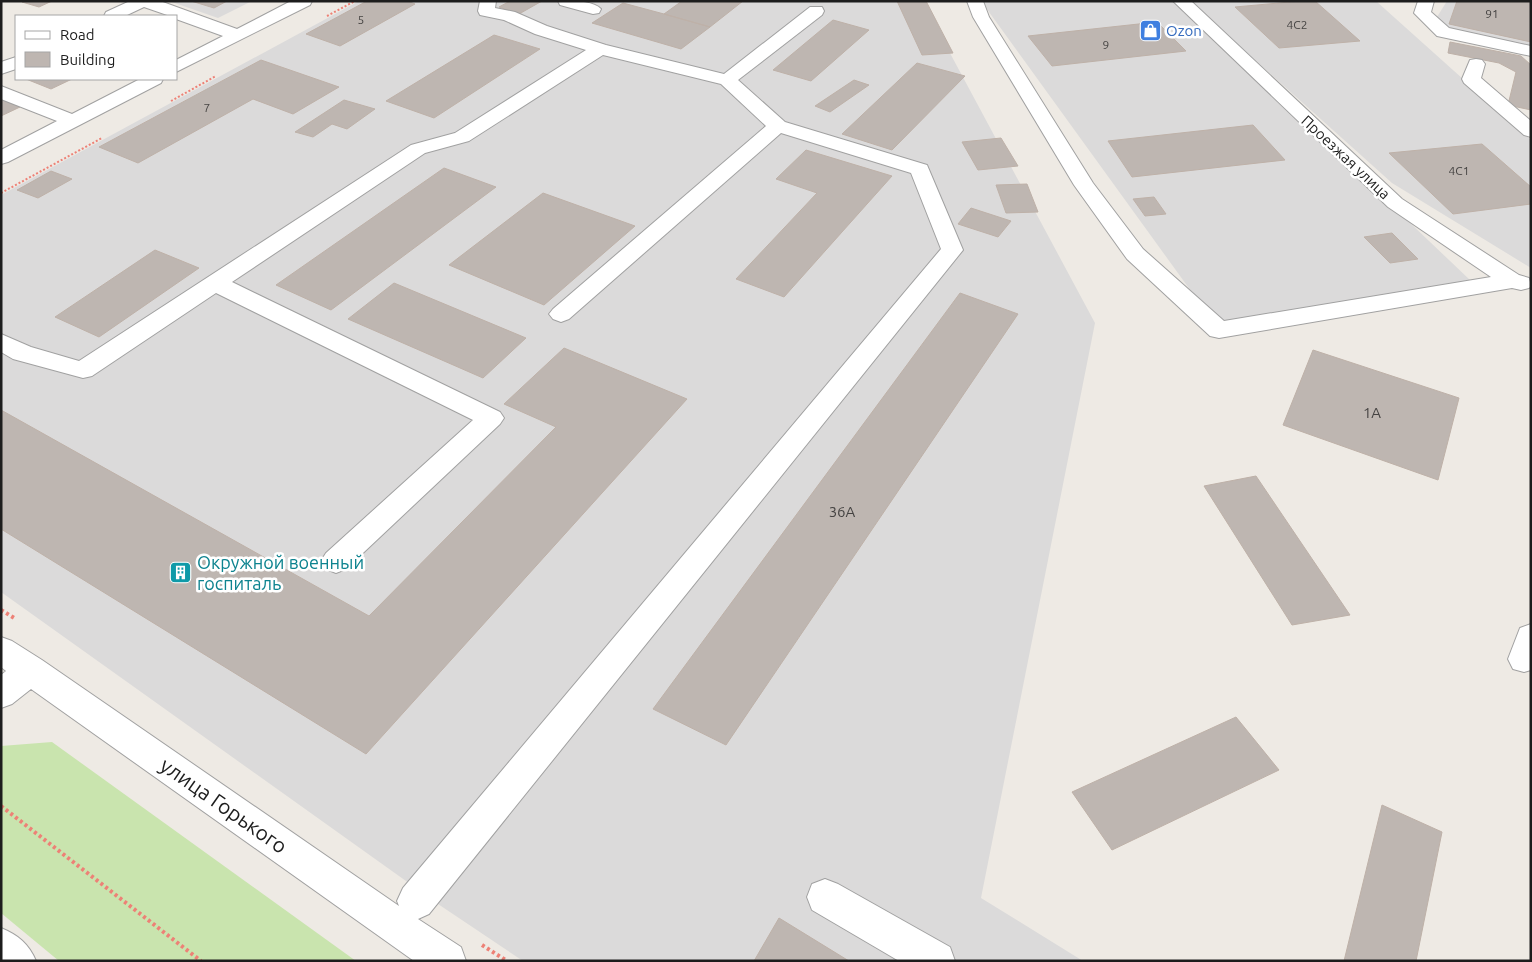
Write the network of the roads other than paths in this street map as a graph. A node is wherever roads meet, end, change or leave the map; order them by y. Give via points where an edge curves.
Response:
1 (142, 1) edge
2 (304, 1) edge
3 (488, 1) edge
4 (566, 1) edge
5 (974, 1) edge
6 (1181, 1) edge
7 (1426, 1) edge
8 (593, 10) dead end
9 (816, 10) dead end
10 (114, 15) edge
11 (238, 35) junction
12 (600, 49) junction
13 (1531, 50) edge
14 (15, 62) edge
15 (1476, 64) dead end
16 (178, 66) edge
17 (1, 69) edge
18 (152, 80) edge
19 (727, 80) junction
20 (1, 92) edge
21 (73, 121) junction
22 (778, 126) junction
23 (1531, 131) edge
24 (1, 158) edge
25 (215, 283) junction
26 (1522, 283) edge
27 (561, 314) dead end
28 (1, 342) edge
29 (336, 561) dead end
30 (1, 650) edge
31 (31, 670) junction
32 (1, 694) edge
33 (825, 897) dead end
34 (416, 901) dead end
35 (1, 947) edge
36 (17, 961) edge
37 (447, 961) edge
38 (936, 961) edge

1 - 10 street
1 - 11 street
2 - 11 street
3 - 12 street via 486,11 509,16
4 - 8 street
5 - 26 street via 1084,185 1135,254 1219,330
6 - 26 street, Проезжая улица via 1395,203
7 - 13 street via 1422,13 1443,32
9 - 19 street
11 - 16 street
12 - 19 street
12 - 25 street via 462,137 418,148
14 - 17 street
15 - 23 street via 1471,79
18 - 21 street
19 - 22 street
20 - 21 street
21 - 24 street
22 - 27 street
22 - 34 street via 920,169 952,250
25 - 28 street via 83,370 22,353
25 - 29 street via 491,418
30 - 31 street, улица Горького
31 - 32 street
31 - 37 street, улица Горького
33 - 38 street
35 - 36 street

